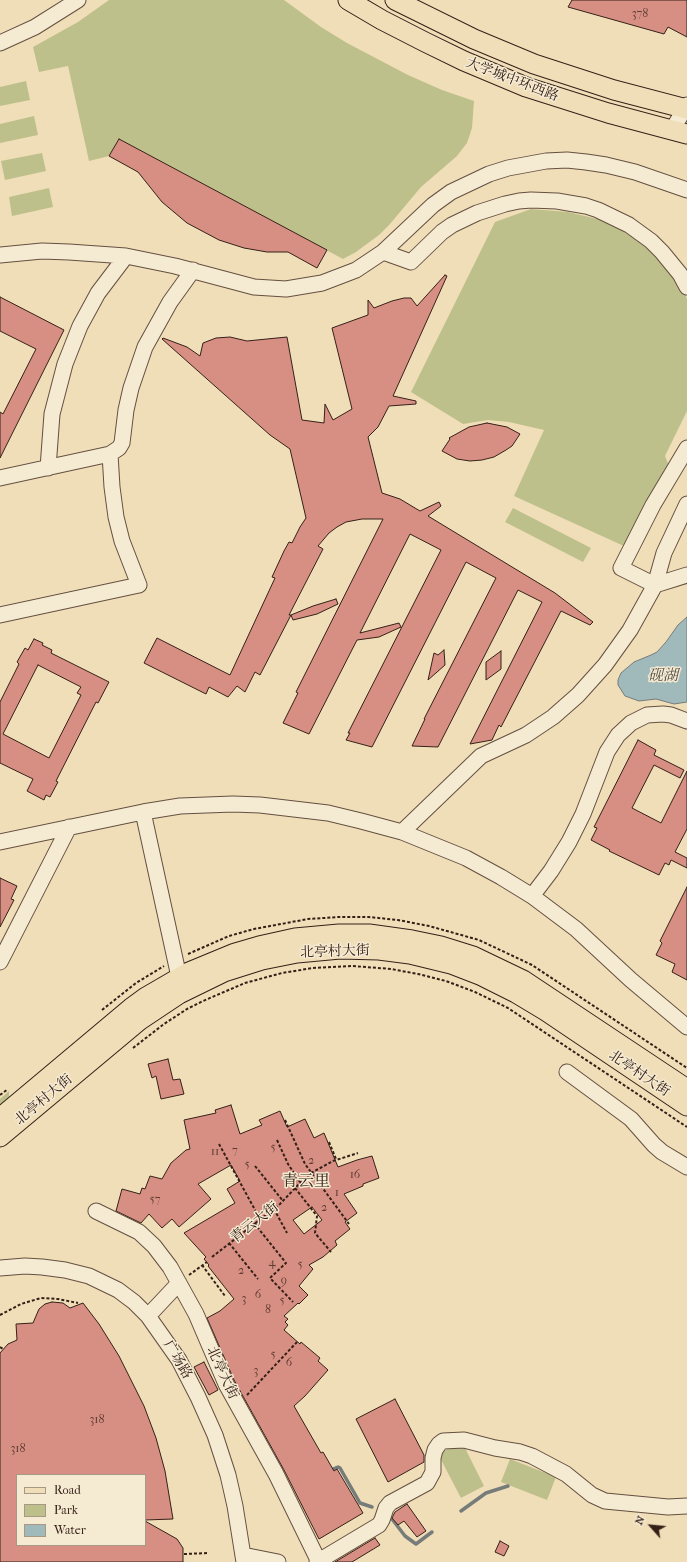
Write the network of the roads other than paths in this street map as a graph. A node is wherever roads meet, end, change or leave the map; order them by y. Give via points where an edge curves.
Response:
1 (78, 0) edge
2 (348, 0) edge
3 (395, 0) edge
4 (0, 43) edge
5 (686, 108) edge
6 (680, 132) edge
7 (687, 190) edge
8 (383, 252) junction
9 (0, 255) edge
10 (126, 256) junction
11 (193, 270) junction
12 (687, 286) edge
13 (687, 448) edge
14 (110, 454) junction
15 (48, 468) junction
16 (0, 478) edge
17 (687, 504) edge
18 (687, 575) edge
19 (655, 585) junction
20 (0, 615) edge
21 (687, 721) edge
22 (143, 812) junction
23 (69, 828) junction
24 (402, 832) junction
25 (0, 842) edge
26 (532, 896) junction
27 (0, 962) edge
28 (179, 977) junction
29 (687, 1027) edge
30 (567, 1072) dead end
31 (687, 1089) edge
32 (687, 1106) edge
33 (0, 1118) edge
34 (0, 1137) edge
35 (687, 1167) edge
36 (96, 1211) dead end
37 (0, 1268) edge
38 (179, 1283) junction
39 (148, 1316) junction
40 (687, 1506) edge
41 (243, 1559) edge
42 (278, 1562) edge
43 (318, 1562) edge

1 - 4 street via 35,27
2 - 6 main road, 大学城中环西路 via 425,42 512,81 582,106
3 - 5 main road, 大学城中环西路 via 468,36 534,64 614,90
5 - 6 street
7 - 8 street via 606,165 567,160 527,163 489,174 451,192 427,210
8 - 11 street via 356,270 338,278 286,289 254,287
8 - 12 street via 411,262 442,232 477,213 519,201 556,201 592,208 629,225 662,252
9 - 10 street via 55,251
10 - 11 street
10 - 15 street via 98,293 80,326 65,364 52,414
11 - 14 street via 170,302 145,346 131,388 122,443
13 - 19 street via 652,505 621,568
14 - 15 street
14 - 20 street via 116,517 122,541 139,585
15 - 16 street
17 - 19 street via 664,553
18 - 19 street
19 - 24 street via 618,648 578,695 537,728 481,756
21 - 26 street via 671,715 647,715 631,723 618,735 607,752 583,814 554,866
22 - 23 street
22 - 24 street via 187,806 260,805 328,813
22 - 28 street
23 - 25 street
23 - 27 street
24 - 26 street via 466,858
26 - 29 street via 576,929
28 - 31 main road, 北亭村大街 via 235,953 295,938 369,934 425,942 473,956 523,980
28 - 33 main road, 北亭村大街 via 131,1008
30 - 35 street via 631,1119 662,1152
32 - 34 main road, 北亭村大街 via 546,1011 482,976 451,964 410,954 340,949 262,960 224,972 179,994 140,1020
36 - 38 street, 北亭大街 via 146,1238 162,1256
37 - 39 street, 广场路 via 42,1267 89,1276 118,1290
38 - 39 street
38 - 43 street, 北亭大街 via 196,1314 219,1370 276,1474
39 - 41 street, 广场路 via 182,1366 215,1435 237,1516
40 - 43 street via 668,1507 605,1501 592,1495 566,1474 532,1456 464,1440 446,1441 441,1442 435,1450 433,1472 427,1482 390,1503 379,1525
41 - 42 street

